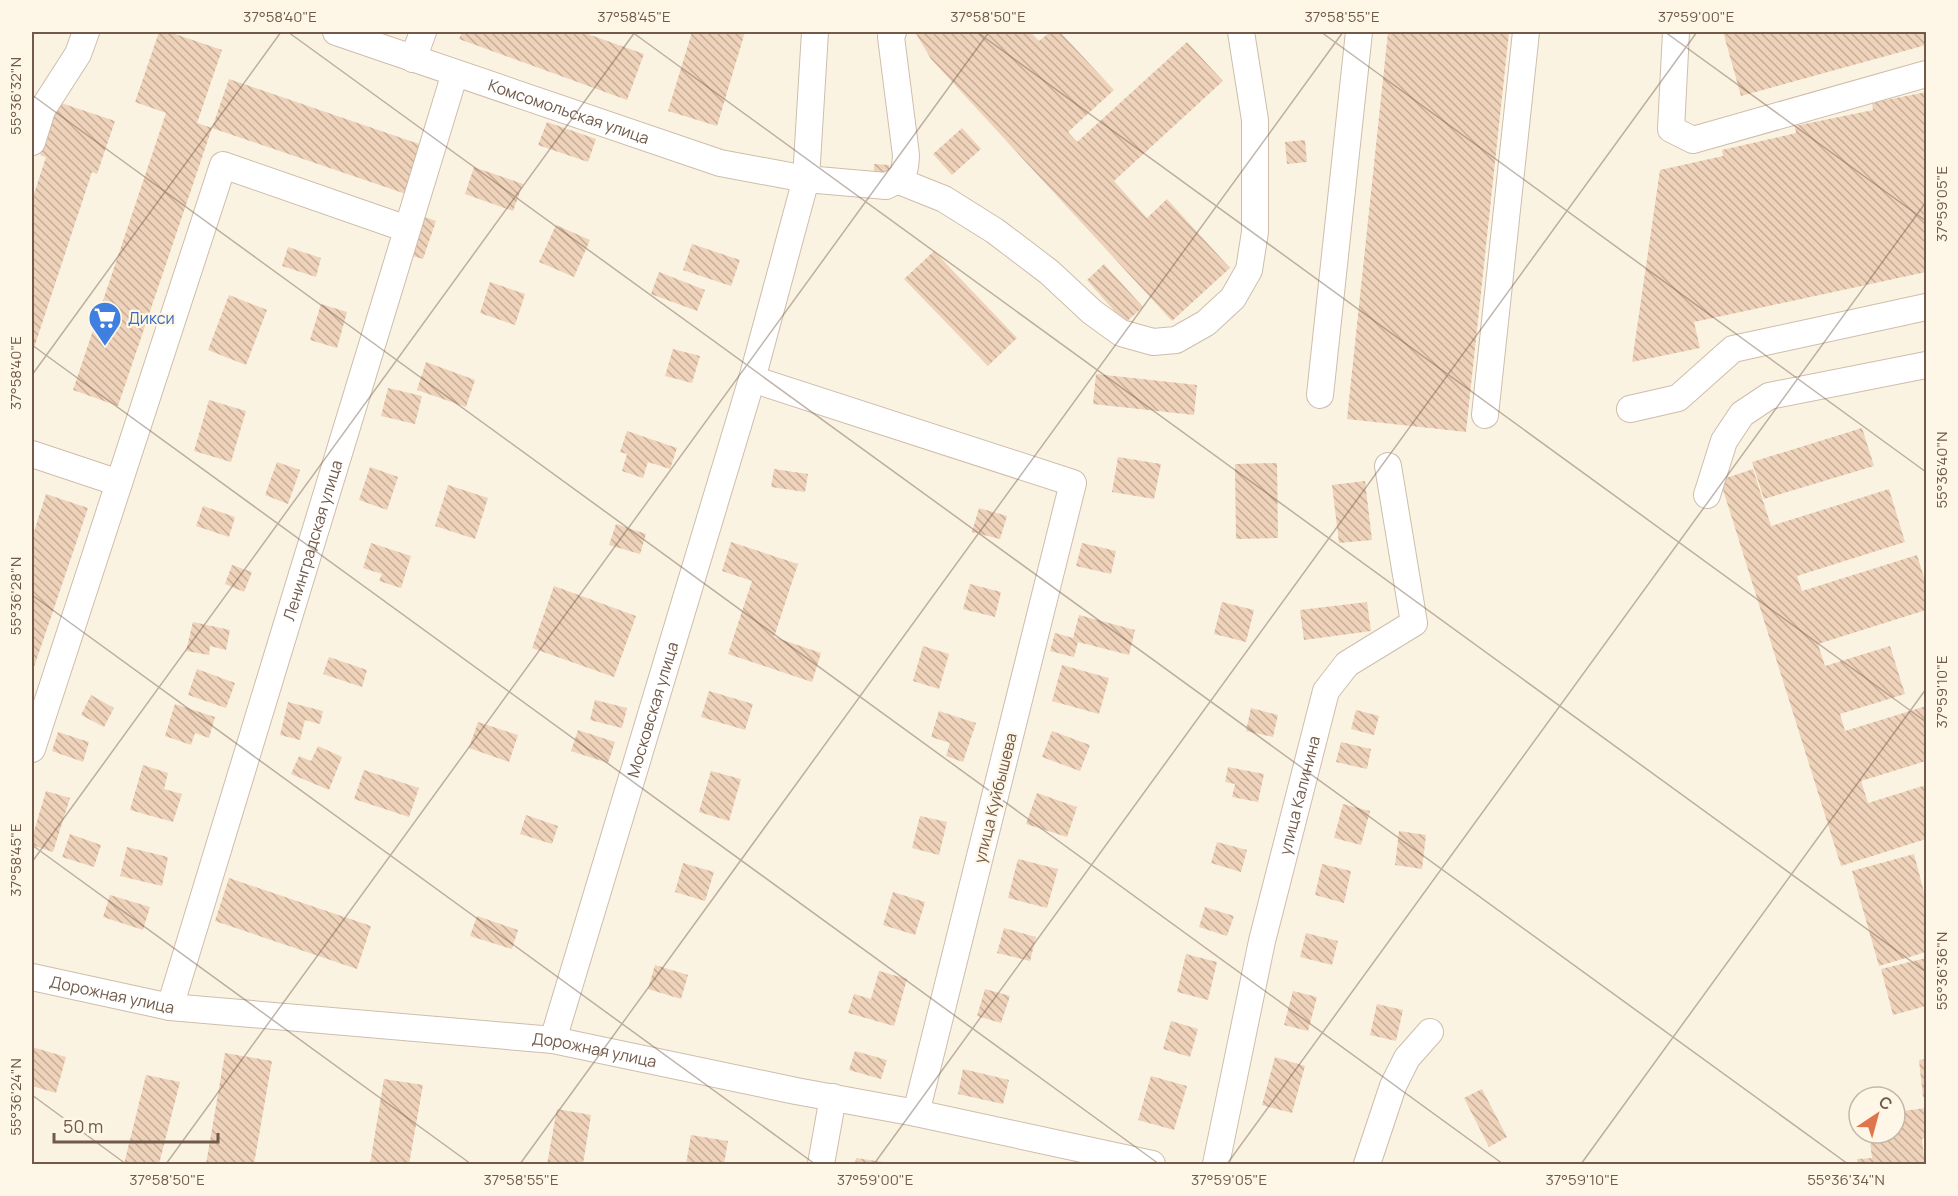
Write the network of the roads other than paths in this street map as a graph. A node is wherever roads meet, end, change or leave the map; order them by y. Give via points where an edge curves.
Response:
1 (86, 32) edge
2 (336, 32) edge
3 (423, 32) edge
4 (815, 32) edge
5 (893, 32) edge
6 (1241, 32) edge
7 (1359, 32) edge
8 (1526, 32) edge
9 (1676, 32) edge
10 (413, 59) junction
11 (455, 74) junction
12 (1926, 74) edge
13 (32, 142) edge
14 (806, 179) junction
15 (899, 181) junction
16 (407, 229) junction
17 (1926, 307) edge
18 (1926, 365) edge
19 (752, 379) junction
20 (1320, 395) dead end
21 (1630, 409) dead end
22 (1485, 415) dead end
23 (32, 454) edge
24 (1389, 466) dead end
25 (119, 483) junction
26 (1707, 495) dead end
27 (32, 749) edge
28 (32, 977) edge
29 (170, 1007) junction
30 (1430, 1032) dead end
31 (553, 1040) junction
32 (833, 1097) junction
33 (916, 1113) junction
34 (821, 1164) edge
35 (1152, 1164) edge
36 (1216, 1164) edge
37 (1367, 1164) edge

1 - 13 street via 78,54 42,110
2 - 10 street, Комсомольская улица
3 - 10 street
4 - 14 street, Московская улица
5 - 15 street via 906,155 905,171
6 - 15 street via 1255,120 1255,232 1249,270 1233,298 1206,323 1176,340 1153,342 1121,333 995,231 944,199
7 - 20 street
8 - 22 street
9 - 12 street via 1671,129 1693,140
10 - 11 street, Комсомольская улица
11 - 14 street, Комсомольская улица via 720,163
11 - 16 street, Ленинградская улица
14 - 15 street, Комсомольская улица via 886,186
14 - 19 street, Московская улица
16 - 25 street via 223,165
16 - 29 street, Ленинградская улица
17 - 21 street via 1733,349 1678,398
18 - 26 street via 1769,396 1742,414 1724,441
19 - 31 street, Московская улица
19 - 33 street, улица Куйбышева via 1073,483
23 - 25 street
24 - 36 street, улица Калинина via 1414,623 1347,664 1326,691 1262,941
25 - 27 street
28 - 29 street, Дорожная улица
29 - 31 street, Дорожная улица
30 - 37 street via 1407,1058 1393,1086
31 - 32 street, Дорожная улица
32 - 33 street, Дорожная улица
32 - 34 street
33 - 35 street, Дорожная улица

